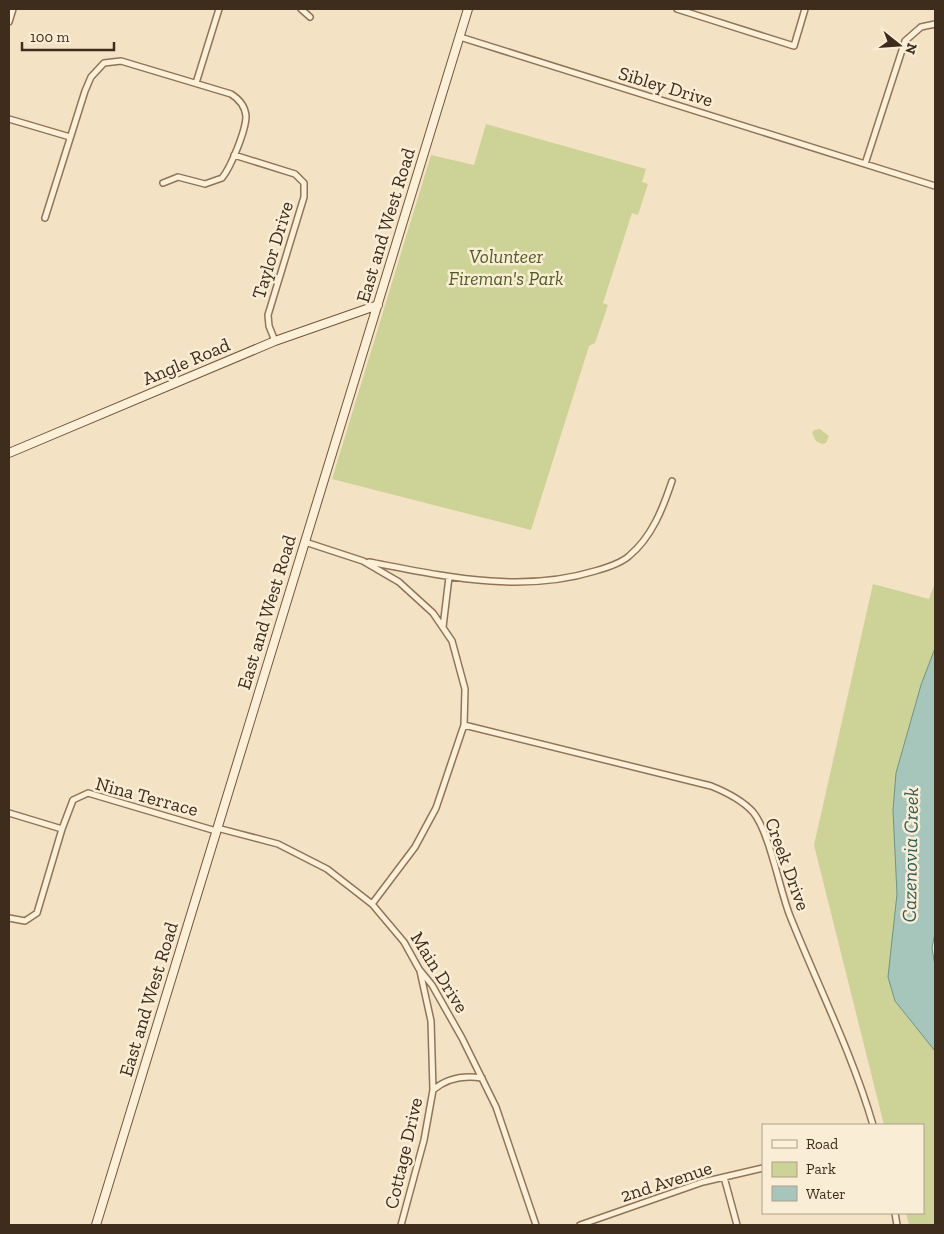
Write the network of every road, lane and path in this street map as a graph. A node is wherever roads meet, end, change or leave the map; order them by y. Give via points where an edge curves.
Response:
1 (13, 9) edge
2 (218, 9) edge
3 (301, 9) edge
4 (468, 9) edge
5 (677, 9) edge
6 (805, 9) edge
7 (310, 17) dead end
8 (9, 22) edge
9 (935, 24) edge
10 (460, 37) junction
11 (196, 83) junction
12 (9, 119) edge
13 (70, 137) junction
14 (234, 155) junction
15 (864, 164) junction
16 (163, 183) dead end
17 (935, 186) edge
18 (45, 218) dead end
19 (378, 305) junction
20 (275, 341) junction
21 (9, 453) edge
22 (672, 481) dead end
23 (304, 542) junction
24 (363, 560) junction
25 (449, 577) junction
26 (443, 628) junction
27 (464, 725) junction
28 (9, 813) edge
29 (62, 829) junction
30 (217, 829) junction
31 (372, 904) junction
32 (9, 918) edge
33 (419, 968) junction
34 (482, 1078) junction
35 (433, 1090) junction
36 (874, 1124) edge
37 (762, 1168) edge
38 (724, 1177) junction
39 (96, 1225) edge
40 (401, 1225) edge
41 (536, 1225) edge
42 (580, 1225) edge
43 (738, 1225) edge

1 - 8 street
2 - 11 street
3 - 7 street
4 - 10 street, East and West Road
5 - 6 street via 794,46
9 - 15 street via 921,27 905,41
10 - 15 street, Sibley Drive
10 - 19 street, East and West Road
11 - 13 street via 121,61 104,63 96,70 85,91
11 - 14 street via 240,100 246,117
12 - 13 street
13 - 18 street
14 - 16 street via 225,174 217,181 205,184 178,177
14 - 20 street, Taylor Drive via 295,174 304,183 304,197 268,315 268,326
15 - 17 street, Sibley Drive
19 - 20 street, Angle Road
19 - 23 street, East and West Road
20 - 21 street, Angle Road
22 - 25 street via 651,532 629,556 609,567 571,578 521,582
23 - 24 street
23 - 30 street, East and West Road
24 - 25 street
24 - 26 street via 400,582 433,613
25 - 26 street
26 - 27 street via 452,641 465,689
27 - 31 street via 436,808 415,847
27 - 36 street, Creek Drive via 711,786 732,795 752,812 763,829 790,915 833,1012
28 - 29 street
29 - 30 street, Nina Terrace via 72,800 88,793
29 - 32 street, Nina Terrace via 37,913 25,921
30 - 31 street, Main Drive via 278,844 327,869
30 - 39 street, East and West Road
31 - 33 street, Main Drive via 404,942
33 - 34 street, Main Drive via 432,984
33 - 35 street, Cottage Drive via 432,1021
34 - 35 street via 465,1076 448,1080
34 - 41 street, Main Drive via 496,1107
35 - 40 street, Cottage Drive via 424,1140
37 - 38 street, 2nd Avenue
38 - 42 street, 2nd Avenue
38 - 43 street

